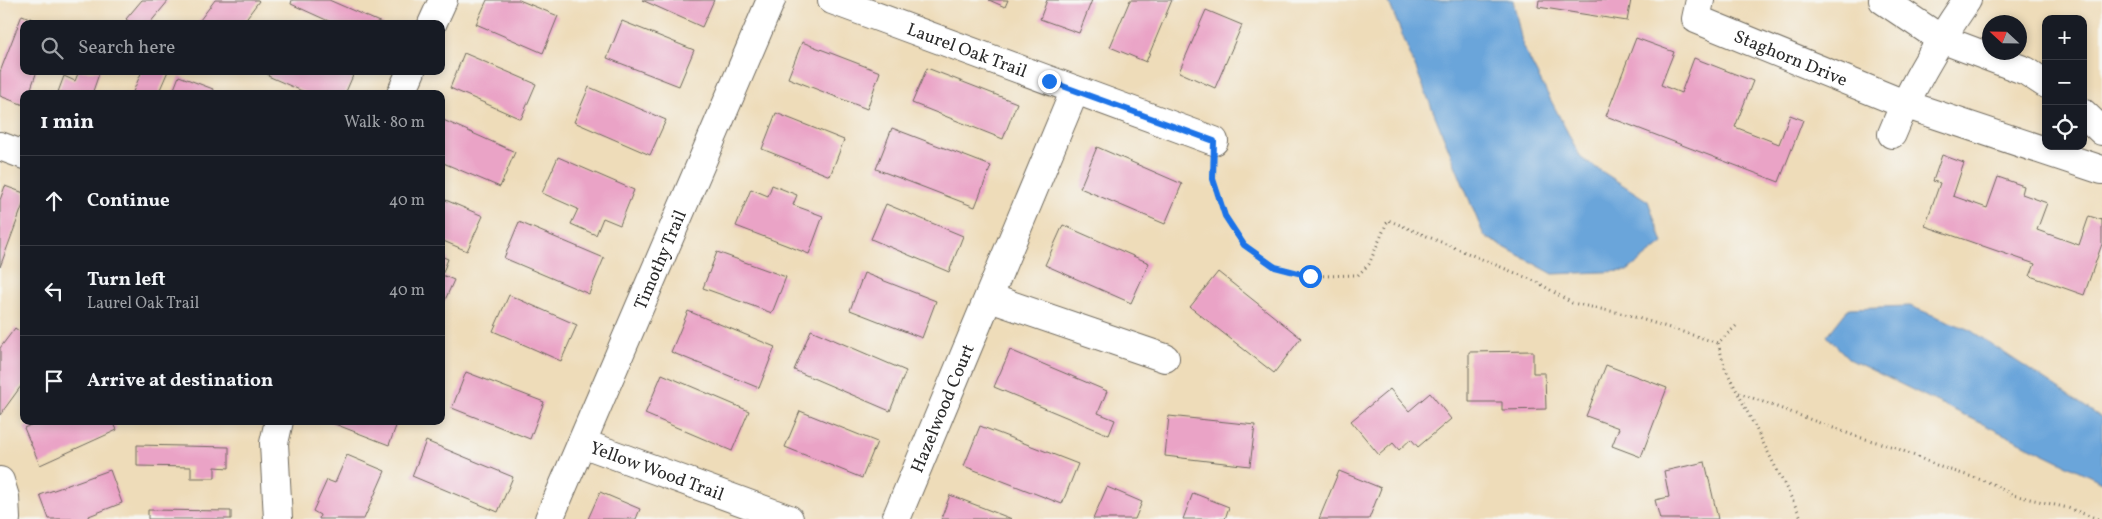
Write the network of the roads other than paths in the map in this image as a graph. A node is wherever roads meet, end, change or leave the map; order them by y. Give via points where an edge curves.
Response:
1 (443, 0) edge
2 (771, 0) edge
3 (832, 0) edge
4 (1700, 0) edge
5 (1884, 0) edge
6 (1967, 0) edge
7 (434, 20) edge
8 (1940, 39) junction
9 (409, 75) edge
10 (2042, 81) edge
11 (403, 90) edge
12 (1075, 90) junction
13 (1904, 104) junction
14 (2087, 117) edge
15 (2102, 131) edge
16 (1892, 134) dead end
17 (1214, 141) road end
18 (0, 146) edge
19 (20, 154) edge
20 (2102, 170) edge
21 (990, 298) junction
22 (1165, 358) dead end
23 (278, 425) edge
24 (582, 443) junction
25 (0, 480) edge
26 (6, 519) edge
27 (278, 519) edge
28 (549, 519) edge
29 (790, 519) edge
30 (896, 519) edge

1 - 7 street
2 - 24 street, Timothy Trail
3 - 12 street, Laurel Oak Trail
4 - 13 street, Staghorn Drive via 1696,19
5 - 8 street
6 - 8 street
8 - 10 street via 2026,71
8 - 13 street
9 - 11 street
12 - 17 street, Laurel Oak Trail
12 - 21 street, Hazelwood Court
13 - 16 street
13 - 20 street, Staghorn Drive
14 - 15 street
18 - 19 street
21 - 22 street
21 - 30 street, Hazelwood Court
23 - 27 street via 274,443
24 - 28 street, Timothy Trail
24 - 29 street, Yellow Wood Trail
25 - 26 street

